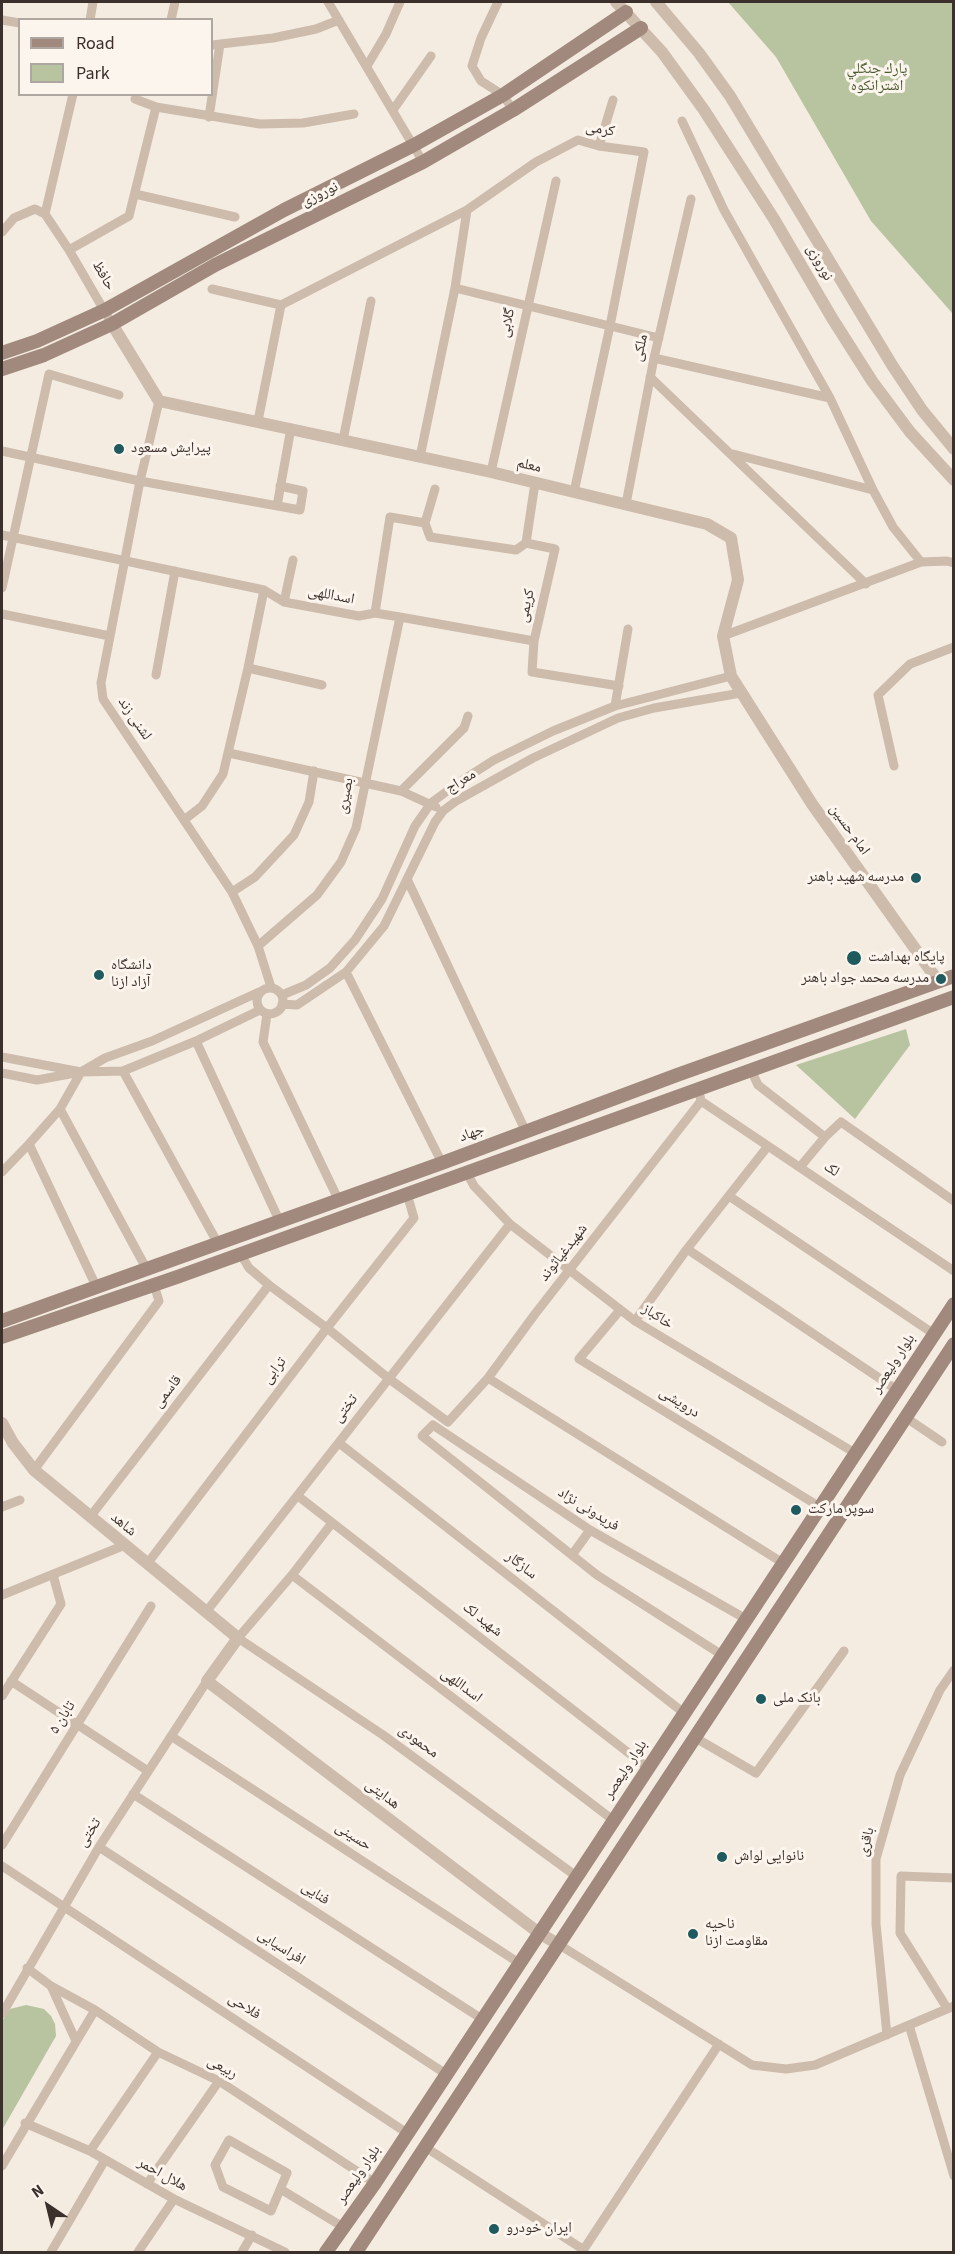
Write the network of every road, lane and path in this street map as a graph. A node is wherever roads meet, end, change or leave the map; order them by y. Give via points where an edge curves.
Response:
1 (93, 2) edge
2 (175, 2) edge
3 (328, 2) edge
4 (400, 2) edge
5 (498, 2) edge
6 (616, 2) edge
7 (656, 2) edge
8 (626, 12) junction
9 (90, 18) edge
10 (171, 18) edge
11 (2, 20) edge
12 (339, 20) junction
13 (18, 23) edge
14 (641, 28) junction
15 (216, 45) edge
16 (431, 56) dead end
17 (367, 66) junction
18 (213, 76) edge
19 (503, 95) junction
20 (73, 96) edge
21 (211, 96) edge
22 (135, 99) dead end
23 (613, 100) dead end
24 (156, 107) junction
25 (393, 110) junction
26 (513, 110) junction
27 (354, 114) dead end
28 (209, 117) junction
29 (682, 121) dead end
30 (414, 145) junction
31 (599, 146) junction
32 (423, 162) junction
33 (556, 181) dead end
34 (135, 194) junction
35 (691, 200) dead end
36 (467, 210) junction
37 (45, 214) junction
38 (235, 217) dead end
39 (2, 232) edge
40 (69, 250) junction
41 (455, 288) junction
42 (212, 289) dead end
43 (371, 301) dead end
44 (281, 305) junction
45 (528, 306) junction
46 (105, 310) junction
47 (112, 324) junction
48 (610, 326) junction
49 (659, 338) junction
50 (2, 353) edge
51 (654, 358) junction
52 (2, 369) edge
53 (650, 377) junction
54 (119, 395) dead end
55 (830, 398) junction
56 (159, 401) junction
57 (258, 421) junction
58 (291, 428) junction
59 (343, 440) junction
60 (954, 449) edge
61 (2, 451) edge
62 (731, 454) junction
63 (31, 457) junction
64 (420, 457) junction
65 (491, 472) junction
66 (954, 480) edge
67 (140, 481) junction
68 (535, 483) junction
69 (280, 486) junction
70 (435, 489) dead end
71 (873, 490) junction
72 (574, 492) junction
73 (626, 504) junction
74 (277, 506) junction
75 (425, 524) junction
76 (7, 536) edge
77 (526, 543) junction
78 (125, 560) junction
79 (293, 560) dead end
80 (921, 562) junction
81 (954, 563) edge
82 (175, 571) junction
83 (866, 584) junction
84 (2, 588) edge
85 (264, 590) junction
86 (284, 602) junction
87 (375, 613) junction
88 (2, 614) edge
89 (400, 617) junction
90 (627, 629) dead end
91 (110, 636) junction
92 (723, 636) junction
93 (534, 641) junction
94 (954, 647) edge
95 (248, 668) junction
96 (156, 675) dead end
97 (731, 676) junction
98 (322, 686) dead end
99 (619, 686) junction
100 (741, 693) junction
101 (615, 706) junction
102 (468, 716) dead end
103 (229, 753) junction
104 (894, 765) dead end
105 (314, 771) junction
106 (364, 783) junction
107 (401, 790) junction
108 (431, 803) junction
109 (443, 811) junction
110 (184, 820) junction
111 (407, 879) junction
112 (232, 892) junction
113 (258, 946) junction
114 (346, 972) junction
115 (954, 976) edge
116 (938, 981) junction
117 (271, 987) junction
118 (260, 992) junction
119 (954, 998) edge
120 (282, 1000) junction
121 (264, 1012) junction
122 (806, 1029) junction
123 (196, 1041) junction
124 (810, 1049) junction
125 (2, 1057) edge
126 (751, 1070) junction
127 (123, 1071) junction
128 (81, 1072) junction
129 (2, 1073) edge
130 (626, 1094) junction
131 (700, 1095) junction
132 (60, 1108) junction
133 (632, 1113) junction
134 (526, 1132) junction
135 (825, 1137) junction
136 (29, 1144) junction
137 (768, 1146) junction
138 (442, 1163) junction
139 (800, 1167) junction
140 (2, 1172) edge
141 (467, 1173) junction
142 (407, 1194) junction
143 (729, 1196) junction
144 (338, 1199) junction
145 (954, 1202) edge
146 (279, 1220) junction
147 (510, 1224) junction
148 (217, 1242) junction
149 (687, 1249) junction
150 (241, 1255) junction
151 (146, 1268) junction
152 (568, 1271) junction
153 (954, 1271) edge
154 (154, 1285) junction
155 (269, 1285) junction
156 (96, 1286) junction
157 (954, 1304) edge
158 (620, 1310) junction
159 (2, 1321) edge
160 (635, 1321) junction
161 (327, 1328) junction
162 (934, 1334) junction
163 (2, 1337) edge
164 (954, 1344) edge
165 (388, 1378) junction
166 (488, 1378) junction
167 (897, 1390) junction
168 (887, 1406) junction
169 (905, 1417) junction
170 (2, 1423) edge
171 (942, 1442) dead end
172 (339, 1443) junction
173 (855, 1453) junction
174 (34, 1470) junction
175 (298, 1496) junction
176 (20, 1500) dead end
177 (2, 1507) edge
178 (820, 1507) junction
179 (90, 1517) junction
180 (332, 1522) junction
181 (590, 1530) junction
182 (125, 1545) junction
183 (572, 1555) junction
184 (783, 1563) junction
185 (147, 1564) junction
186 (53, 1575) junction
187 (292, 1575) junction
188 (2, 1595) edge
189 (151, 1606) dead end
190 (206, 1612) junction
191 (746, 1619) junction
192 (238, 1638) junction
193 (844, 1651) dead end
194 (722, 1654) junction
195 (954, 1670) edge
196 (11, 1681) junction
197 (207, 1681) junction
198 (2, 1696) edge
199 (684, 1713) junction
200 (76, 1725) junction
201 (171, 1736) junction
202 (694, 1737) junction
203 (648, 1767) junction
204 (148, 1771) junction
205 (133, 1794) junction
206 (613, 1820) junction
207 (2, 1845) edge
208 (99, 1847) junction
209 (2, 1867) edge
210 (576, 1876) junction
211 (954, 1878) edge
212 (64, 1907) junction
213 (539, 1932) junction
214 (558, 1944) junction
215 (519, 1963) junction
216 (27, 1968) junction
217 (51, 1986) junction
218 (950, 2007) edge
219 (95, 2010) junction
220 (2, 2014) edge
221 (482, 2019) junction
222 (909, 2025) junction
223 (887, 2035) junction
224 (76, 2041) junction
225 (719, 2044) junction
226 (158, 2052) junction
227 (446, 2074) junction
228 (219, 2081) junction
229 (25, 2123) junction
230 (408, 2133) junction
231 (425, 2147) junction
232 (90, 2151) junction
233 (105, 2160) junction
234 (2, 2166) edge
235 (954, 2176) edge
236 (375, 2183) junction
237 (147, 2184) junction
238 (282, 2190) junction
239 (174, 2199) junction
240 (343, 2227) junction
241 (252, 2235) junction
242 (583, 2251) edge
243 (51, 2253) edge
244 (138, 2253) edge
245 (242, 2253) edge
246 (285, 2253) edge
247 (326, 2253) edge
248 (356, 2253) edge

1 - 9 street
2 - 10 street
3 - 12 street
4 - 17 street
5 - 19 street via 472,66 481,81
6 - 8 street, نوروزی
7 - 60 street, نوروزی via 730,96 892,365
8 - 14 street, نوروزی
8 - 19 main road, نوروزی
11 - 13 street
12 - 15 street via 273,38
12 - 17 street
14 - 26 main road, نوروزی
14 - 66 street, نوروزی via 704,110 872,381 910,432
15 - 18 street
16 - 25 street
17 - 25 street
19 - 26 street
19 - 30 main road, نوروزی
20 - 37 street
21 - 28 street
22 - 24 street
23 - 31 street
24 - 28 street
24 - 34 street
25 - 30 street
26 - 32 main road, نوروزی
27 - 28 street via 303,123 260,124
29 - 55 street via 724,210
30 - 32 street
30 - 46 main road, نوروزی via 284,210
31 - 36 street, کرمی via 578,140 536,162
31 - 48 street, کرمی via 644,152
32 - 47 main road, نوروزی via 215,265
33 - 45 street, گلابی
34 - 38 street
34 - 40 street via 129,216
35 - 49 street, ملکی
36 - 41 street
36 - 44 street, کرمی
37 - 39 street via 35,209 14,218
37 - 40 street, حافظ
40 - 46 street, حافظ
41 - 45 street
41 - 64 street
42 - 44 street
43 - 59 street
44 - 57 street
45 - 48 street
45 - 65 street, گلابی
46 - 47 street, حافظ
46 - 50 main road, نوروزی
47 - 52 main road, نوروزی
47 - 56 street, حافظ
48 - 49 street
48 - 72 street, کرمی
49 - 51 street, ملکی
51 - 53 street, ملکی
51 - 55 street
53 - 62 street
53 - 73 street, ملکی
54 - 63 street via 49,374
55 - 71 street
56 - 57 street, معلم
56 - 67 street, لشنی زند
57 - 58 street, معلم
58 - 59 street, معلم
58 - 69 street
59 - 64 street, معلم
61 - 63 street
62 - 71 street
62 - 83 street
63 - 67 street
63 - 76 street
64 - 65 street, معلم
65 - 68 street, معلم
67 - 74 street
67 - 78 street, لشنی زند
68 - 72 street, معلم
68 - 77 street
69 - 74 street
69 - 74 street via 303,491 300,510
70 - 75 street
71 - 80 street via 893,527
72 - 73 street, معلم
73 - 92 street, معلم via 707,524 731,538 738,580
75 - 77 street via 430,537 516,549
75 - 87 street via 390,517
76 - 78 street, اسداللهی
76 - 84 street
77 - 93 street, کریمی via 555,549
78 - 82 street, اسداللهی
78 - 91 street, لشنی زند
79 - 86 street
80 - 81 street
80 - 83 street
82 - 85 street, اسداللهی
82 - 96 street
83 - 92 street
85 - 86 street, اسداللهی
85 - 95 street
86 - 87 street, اسداللهی via 359,616
87 - 89 street, اسداللهی
88 - 91 street
89 - 93 street, اسداللهی
89 - 106 street, بصیری
90 - 99 street
91 - 110 street, لشنی زند via 101,683 103,699
92 - 97 street, معلم
93 - 99 street, کریمی via 532,672
94 - 104 street via 910,664 878,695
95 - 98 street
95 - 103 street
97 - 100 street, معلم
97 - 101 street, معراج
99 - 101 street
100 - 109 street, معراج via 618,718 533,758
100 - 116 street, امام حسین via 812,804
101 - 108 street, معراج via 494,760
102 - 107 street via 464,728
103 - 105 street
103 - 110 street via 216,788
105 - 106 street
105 - 112 street via 309,802 294,835 255,877
106 - 107 street
106 - 113 street, بصیری via 356,828 341,862 317,896
107 - 108 street
108 - 109 street
108 - 120 street, معراج via 415,826 382,899 355,940 330,968
109 - 111 street, معراج
110 - 112 street, لشنی زند
111 - 114 street, معراج via 384,926
111 - 134 street
112 - 113 street, لشنی زند
113 - 117 street, لشنی زند
114 - 120 street, معراج via 297,1005
114 - 138 street
115 - 116 main road, جهاد
116 - 122 main road, جهاد
117 - 118 street
117 - 120 street
118 - 121 street via 257,998
118 - 128 street
119 - 124 main road
120 - 121 street via 278,1011
121 - 123 street
121 - 144 street via 263,1042
122 - 124 main road
122 - 130 main road, جهاد
123 - 127 street
123 - 146 street
124 - 126 main road
125 - 128 street
126 - 131 main road
126 - 135 street via 758,1085
127 - 128 street
127 - 148 street
128 - 129 street via 37,1080
128 - 132 street
130 - 133 main road
130 - 134 main road, جهاد
131 - 133 main road
131 - 137 street, لک
131 - 152 street, شهید‌غیاثوند
132 - 136 street
132 - 151 street
133 - 141 main road
134 - 138 main road, جهاد
135 - 139 street
135 - 145 street via 841,1122
136 - 140 street
136 - 156 street
137 - 139 street, لک
137 - 143 street
138 - 144 main road, جهاد
139 - 153 street, لک
141 - 142 main road
141 - 147 street, خاکباز via 474,1186
142 - 150 main road
142 - 161 street, ترابی via 414,1218
143 - 149 street
143 - 162 street
144 - 146 main road, جهاد
146 - 148 main road, جهاد
147 - 152 street, خاکباز
147 - 165 street, تختی
148 - 151 main road, جهاد
149 - 160 street
149 - 167 street
150 - 154 main road
150 - 155 street via 249,1268
151 - 156 main road, جهاد
152 - 158 street, خاکباز
152 - 166 street, شهید‌غیاثوند
154 - 163 main road
154 - 174 street via 159,1301
155 - 161 street
155 - 179 street, قاسمی
156 - 159 main road, جهاد
157 - 162 main road, بلوار ولیعصر
158 - 160 street, خاکباز
158 - 178 street, درویشی via 579,1359
160 - 173 street, خاکباز
161 - 165 street
161 - 185 street, ترابی
162 - 167 main road, بلوار ولیعصر
164 - 169 main road
165 - 166 street, شهید‌غیاثوند via 448,1422
165 - 172 street, تختی
166 - 184 street
167 - 168 main road, بلوار ولیعصر
168 - 169 main road
168 - 173 main road, بلوار ولیعصر
169 - 171 street
169 - 202 main road
170 - 174 street, شاهد
172 - 175 street, تختی
172 - 199 street, سازگار
173 - 178 main road, بلوار ولیعصر
174 - 179 street, شاهد
175 - 180 street, شهید لک
175 - 190 street, تختی
176 - 177 street
178 - 184 main road, بلوار ولیعصر
179 - 182 street, شاهد
180 - 187 street
180 - 203 street, شهید لک
181 - 183 street
181 - 183 street, فریدونی نژاد via 433,1425 422,1436
181 - 191 street, فریدونی نژاد
182 - 185 street, شاهد
182 - 186 street
183 - 194 street
184 - 191 main road, بلوار ولیعصر
185 - 190 street, شاهد
186 - 188 street
186 - 196 street via 61,1604
187 - 192 street
187 - 206 street, اسداللهی
189 - 200 street, تابان ۵
190 - 192 street, شاهد
191 - 194 main road, بلوار ولیعصر
192 - 197 street, تختی
192 - 210 street, محمودی via 383,1735
193 - 202 street via 756,1773
194 - 199 main road, بلوار ولیعصر
195 - 223 street, باقری via 940,1690 900,1775 876,1859 876,1924
196 - 198 street
196 - 200 street
197 - 201 street, تختی
197 - 213 street, هدایتی
199 - 203 main road, بلوار ولیعصر
200 - 204 street
200 - 207 street, تابان ۵
201 - 204 street, تختی
201 - 215 street, حسینی
202 - 214 main road
203 - 206 main road, بلوار ولیعصر
204 - 205 street, تختی
205 - 208 street, تختی
205 - 221 street, فنایی
206 - 210 main road, بلوار ولیعصر
208 - 212 street, تختی
208 - 227 street, افراسیابی
209 - 212 street, فلاحی
210 - 213 main road, بلوار ولیعصر
211 - 218 street via 901,1876 900,1933
212 - 216 street, تختی
212 - 230 street, فلاحی
213 - 214 street, هدایتی
213 - 215 main road, بلوار ولیعصر
214 - 225 street
214 - 231 main road
215 - 221 main road, بلوار ولیعصر
216 - 217 street
216 - 220 street, تختی
217 - 219 street, ربیعی
217 - 224 street
218 - 222 street
219 - 224 street
219 - 226 street, ربیعی
221 - 227 main road, بلوار ولیعصر
222 - 223 street
222 - 235 street
223 - 225 street via 815,2065 786,2069 752,2065
224 - 229 street
225 - 242 street
226 - 228 street, ربیعی
226 - 232 street
227 - 230 main road, بلوار ولیعصر
228 - 236 street, ربیعی
228 - 237 street
229 - 232 street, هلال احمر
229 - 234 street
230 - 236 main road, بلوار ولیعصر
231 - 242 street
231 - 248 main road
232 - 233 street, هلال احمر
233 - 237 street, هلال احمر
233 - 243 street
236 - 240 main road, بلوار ولیعصر
237 - 239 street, هلال احمر
238 - 238 street via 287,2173 229,2140 216,2165 223,2187 271,2211
238 - 240 street
239 - 241 street, هلال احمر
239 - 244 street
240 - 247 main road, بلوار ولیعصر
241 - 245 street
241 - 246 street, هلال احمر

